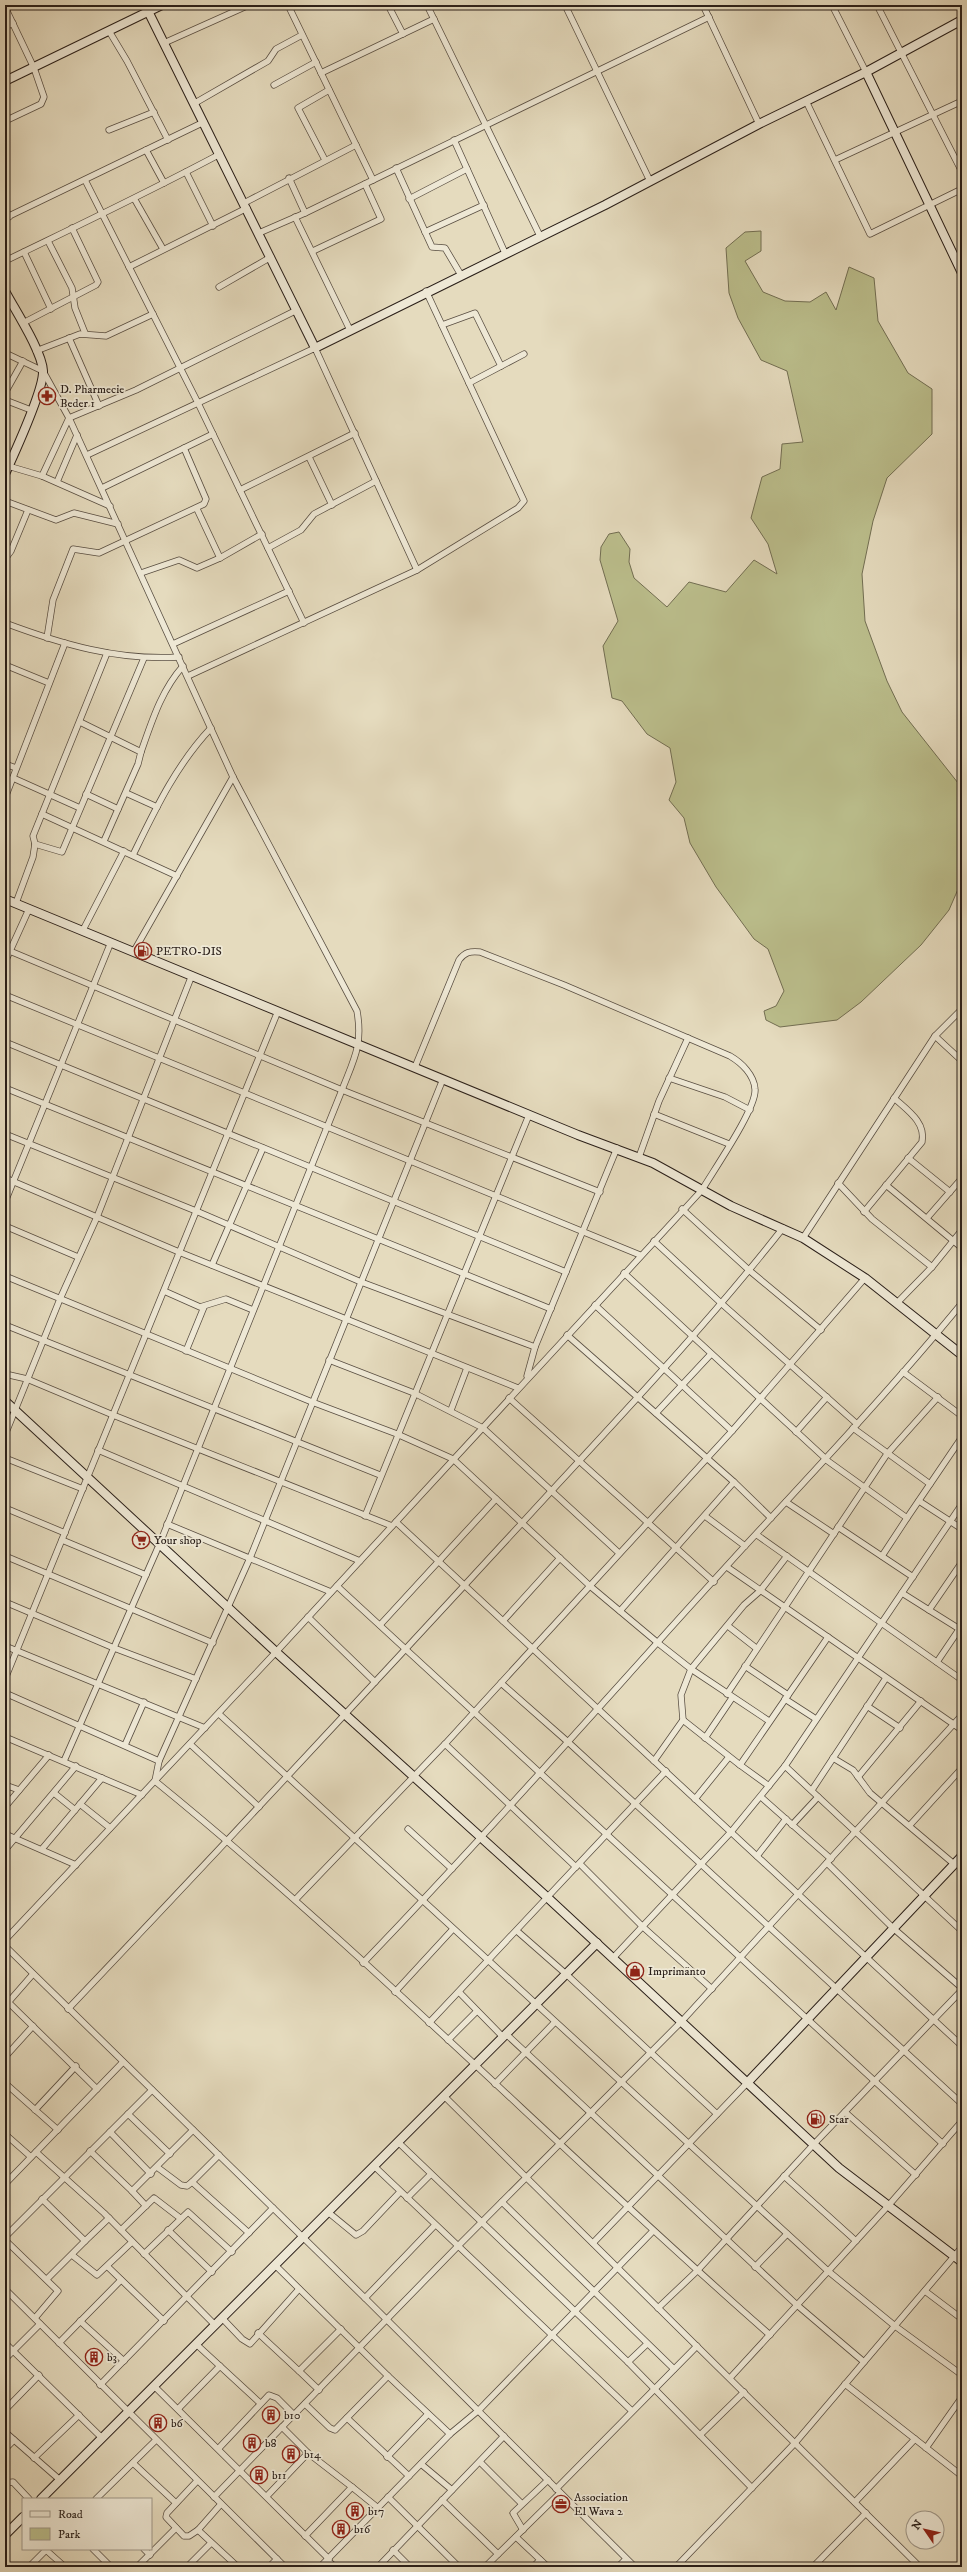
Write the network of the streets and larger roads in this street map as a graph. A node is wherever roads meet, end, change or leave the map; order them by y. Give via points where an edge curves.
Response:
1 (162, 5) edge
2 (249, 5) edge
3 (288, 5) edge
4 (388, 5) edge
5 (427, 5) edge
6 (565, 5) edge
7 (703, 5) edge
8 (832, 5) edge
9 (877, 5) edge
10 (5, 7) edge
11 (147, 8) edge
12 (709, 17) junction
13 (434, 19) junction
14 (962, 20) edge
15 (13, 23) junction
16 (5, 27) edge
17 (109, 32) junction
18 (403, 34) junction
19 (302, 35) junction
20 (164, 43) junction
21 (900, 53) junction
22 (316, 62) junction
23 (34, 68) junction
24 (597, 72) junction
25 (866, 72) junction
26 (321, 73) junction
27 (5, 81) edge
28 (274, 85) dead end
29 (329, 90) junction
30 (962, 100) edge
31 (806, 101) junction
32 (195, 103) junction
33 (154, 112) junction
34 (932, 114) junction
35 (5, 121) edge
36 (204, 122) junction
37 (486, 124) junction
38 (759, 124) junction
39 (109, 130) dead end
40 (894, 131) junction
41 (168, 140) junction
42 (454, 140) junction
43 (356, 145) junction
44 (146, 150) junction
45 (220, 154) junction
46 (325, 160) junction
47 (835, 160) junction
48 (396, 168) junction
49 (467, 169) junction
50 (186, 172) junction
51 (962, 172) edge
52 (289, 178) junction
53 (85, 180) junction
54 (373, 180) junction
55 (650, 181) junction
56 (164, 183) junction
57 (364, 184) junction
58 (962, 189) edge
59 (135, 200) junction
60 (409, 200) junction
61 (484, 205) junction
62 (929, 205) junction
63 (245, 206) junction
64 (5, 208) edge
65 (102, 213) junction
66 (305, 213) junction
67 (7, 218) edge
68 (295, 218) junction
69 (213, 226) junction
70 (72, 228) junction
71 (425, 232) junction
72 (259, 233) junction
73 (540, 236) junction
74 (48, 240) junction
75 (163, 249) junction
76 (313, 251) junction
77 (24, 252) junction
78 (504, 253) junction
79 (271, 258) junction
80 (5, 261) edge
81 (129, 267) junction
82 (962, 273) edge
83 (461, 275) junction
84 (219, 286) dead end
85 (5, 291) edge
86 (426, 291) junction
87 (74, 297) junction
88 (51, 309) junction
89 (298, 310) junction
90 (153, 314) junction
91 (23, 324) junction
92 (442, 325) junction
93 (350, 330) junction
94 (85, 333) junction
95 (69, 338) junction
96 (315, 348) junction
97 (36, 351) junction
98 (5, 353) edge
99 (524, 354) dead end
100 (23, 361) junction
101 (501, 366) junction
102 (180, 368) junction
103 (43, 371) junction
104 (469, 383) junction
105 (5, 393) edge
106 (5, 400) edge
107 (198, 403) junction
108 (99, 406) junction
109 (32, 410) junction
110 (69, 418) junction
111 (355, 433) junction
112 (213, 434) junction
113 (77, 435) junction
114 (184, 448) junction
115 (87, 455) junction
116 (309, 457) junction
117 (8, 466) junction
118 (5, 474) edge
119 (42, 476) junction
120 (376, 480) junction
121 (57, 482) junction
122 (102, 488) junction
123 (240, 490) junction
124 (5, 501) edge
125 (332, 504) junction
126 (110, 506) junction
127 (197, 509) junction
128 (28, 510) junction
129 (118, 524) junction
130 (262, 534) junction
131 (126, 541) junction
132 (268, 548) junction
133 (220, 558) junction
134 (5, 559) edge
135 (417, 570) junction
136 (141, 573) junction
137 (289, 591) junction
138 (304, 622) junction
139 (5, 623) edge
140 (47, 638) junction
141 (65, 643) junction
142 (173, 644) junction
143 (107, 653) junction
144 (179, 657) junction
145 (144, 658) junction
146 (5, 665) edge
147 (183, 666) junction
148 (188, 676) junction
149 (50, 683) junction
150 (80, 722) junction
151 (211, 728) junction
152 (110, 736) junction
153 (141, 752) junction
154 (5, 764) edge
155 (16, 768) junction
156 (233, 777) junction
157 (13, 778) junction
158 (7, 789) edge
159 (126, 793) junction
160 (50, 794) junction
161 (86, 794) junction
162 (5, 798) edge
163 (157, 807) junction
164 (80, 808) junction
165 (118, 809) junction
166 (42, 814) junction
167 (72, 827) junction
168 (104, 841) junction
169 (35, 844) junction
170 (124, 851) junction
171 (133, 855) junction
172 (177, 876) junction
173 (5, 899) edge
174 (16, 904) junction
175 (29, 909) junction
176 (83, 930) junction
177 (111, 942) junction
178 (7, 950) edge
179 (134, 951) junction
180 (5, 962) edge
181 (192, 975) junction
182 (94, 985) junction
183 (5, 995) edge
184 (962, 1009) edge
185 (278, 1011) junction
186 (176, 1019) junction
187 (77, 1024) junction
188 (935, 1036) junction
189 (688, 1038) junction
190 (5, 1042) edge
191 (360, 1045) junction
192 (260, 1054) junction
193 (160, 1058) junction
194 (962, 1061) edge
195 (60, 1065) junction
196 (415, 1067) junction
197 (669, 1078) junction
198 (443, 1079) junction
199 (5, 1088) edge
200 (342, 1090) junction
201 (244, 1093) junction
202 (894, 1098) junction
203 (144, 1099) junction
204 (45, 1104) junction
205 (750, 1110) junction
206 (529, 1114) junction
207 (654, 1114) junction
208 (425, 1122) junction
209 (327, 1127) junction
210 (5, 1134) edge
211 (227, 1134) junction
212 (129, 1138) junction
213 (28, 1144) junction
214 (729, 1144) junction
215 (263, 1148) junction
216 (617, 1148) junction
217 (510, 1157) junction
218 (639, 1157) junction
219 (908, 1158) junction
220 (409, 1161) junction
221 (311, 1167) junction
222 (212, 1172) junction
223 (113, 1177) junction
224 (5, 1178) edge
225 (962, 1178) edge
226 (13, 1182) junction
227 (838, 1183) junction
228 (886, 1185) junction
229 (246, 1186) junction
230 (702, 1190) junction
231 (600, 1192) junction
232 (950, 1192) junction
233 (495, 1196) junction
234 (393, 1201) junction
235 (5, 1202) edge
236 (295, 1206) junction
237 (682, 1209) junction
238 (196, 1211) junction
239 (864, 1212) junction
240 (97, 1217) junction
241 (927, 1218) junction
242 (5, 1226) edge
243 (229, 1226) junction
244 (783, 1228) junction
245 (962, 1230) edge
246 (582, 1232) junction
247 (479, 1236) junction
248 (802, 1238) junction
249 (378, 1240) junction
250 (654, 1240) junction
251 (953, 1241) junction
252 (278, 1248) junction
253 (962, 1248) edge
254 (179, 1252) junction
255 (640, 1255) junction
256 (78, 1257) junction
257 (212, 1265) junction
258 (932, 1267) junction
259 (750, 1271) junction
260 (566, 1272) junction
261 (624, 1273) junction
262 (463, 1275) junction
263 (5, 1276) edge
264 (865, 1278) junction
265 (361, 1282) junction
266 (263, 1286) junction
267 (164, 1291) junction
268 (60, 1299) junction
269 (720, 1303) junction
270 (897, 1303) junction
271 (962, 1303) edge
272 (595, 1305) junction
273 (204, 1307) junction
274 (551, 1309) junction
275 (254, 1310) junction
276 (447, 1315) junction
277 (346, 1319) junction
278 (5, 1325) edge
279 (821, 1330) junction
280 (146, 1334) junction
281 (937, 1334) junction
282 (567, 1335) junction
283 (692, 1336) junction
284 (43, 1340) junction
285 (535, 1347) junction
286 (186, 1351) junction
287 (432, 1354) junction
288 (711, 1354) junction
289 (962, 1355) edge
290 (329, 1360) junction
291 (790, 1365) junction
292 (230, 1368) junction
293 (467, 1368) junction
294 (664, 1368) junction
295 (903, 1372) junction
296 (5, 1374) edge
297 (129, 1374) junction
298 (526, 1378) junction
299 (27, 1379) junction
300 (682, 1385) junction
301 (518, 1388) junction
302 (414, 1393) junction
303 (637, 1397) junction
304 (938, 1397) junction
305 (510, 1398) junction
306 (827, 1398) junction
307 (761, 1399) junction
308 (5, 1401) edge
309 (312, 1402) junction
310 (214, 1407) junction
311 (15, 1410) junction
312 (451, 1410) junction
313 (656, 1413) junction
314 (112, 1415) junction
315 (962, 1416) edge
316 (855, 1426) junction
317 (483, 1428) junction
318 (6, 1431) edge
319 (732, 1431) junction
320 (796, 1432) junction
321 (397, 1434) junction
322 (962, 1437) edge
323 (298, 1441) junction
324 (197, 1449) junction
325 (98, 1450) junction
326 (887, 1454) junction
327 (5, 1458) edge
328 (706, 1459) junction
329 (825, 1459) junction
330 (453, 1460) junction
331 (579, 1461) junction
332 (380, 1475) junction
333 (88, 1476) junction
334 (280, 1482) junction
335 (734, 1482) junction
336 (930, 1484) junction
337 (182, 1486) junction
338 (864, 1488) junction
339 (82, 1489) junction
340 (553, 1490) junction
341 (496, 1499) junction
342 (919, 1501) junction
343 (786, 1502) junction
344 (962, 1504) edge
345 (5, 1508) edge
346 (365, 1516) junction
347 (705, 1516) junction
348 (771, 1518) junction
349 (906, 1518) junction
350 (265, 1521) junction
351 (647, 1522) junction
352 (950, 1522) junction
353 (522, 1523) junction
354 (167, 1524) junction
355 (394, 1524) junction
356 (838, 1527) junction
357 (962, 1529) edge
358 (65, 1533) junction
359 (834, 1534) junction
360 (757, 1535) junction
361 (62, 1540) junction
362 (160, 1543) junction
363 (745, 1546) junction
364 (676, 1550) junction
365 (619, 1553) junction
366 (5, 1556) edge
367 (787, 1556) junction
368 (882, 1556) junction
369 (250, 1558) junction
370 (560, 1558) junction
371 (360, 1561) junction
372 (438, 1561) junction
373 (962, 1562) edge
374 (728, 1567) junction
375 (809, 1572) junction
376 (48, 1574) junction
377 (146, 1575) junction
378 (913, 1577) junction
379 (714, 1582) junction
380 (465, 1585) junction
381 (337, 1586) junction
382 (590, 1586) junction
383 (760, 1591) junction
384 (331, 1592) junction
385 (902, 1592) junction
386 (5, 1602) edge
387 (783, 1606) junction
388 (131, 1608) junction
389 (229, 1608) junction
390 (929, 1610) junction
391 (620, 1611) junction
392 (32, 1613) junction
393 (308, 1617) junction
394 (503, 1621) junction
395 (882, 1623) junction
396 (380, 1625) junction
397 (728, 1626) junction
398 (961, 1628) edge
399 (828, 1637) junction
400 (213, 1643) junction
401 (658, 1643) junction
402 (5, 1646) edge
403 (114, 1648) junction
404 (406, 1648) junction
405 (532, 1648) junction
406 (756, 1648) junction
407 (17, 1650) junction
408 (276, 1652) junction
409 (858, 1658) junction
410 (936, 1662) junction
411 (745, 1666) junction
412 (692, 1669) junction
413 (886, 1678) junction
414 (5, 1679) edge
415 (196, 1679) junction
416 (962, 1680) edge
417 (376, 1682) junction
418 (501, 1683) junction
419 (98, 1684) junction
420 (5, 1693) edge
421 (727, 1694) junction
422 (787, 1697) junction
423 (732, 1698) junction
424 (921, 1700) junction
425 (144, 1702) junction
426 (867, 1706) junction
427 (599, 1709) junction
428 (475, 1711) junction
429 (218, 1714) junction
430 (347, 1714) junction
431 (962, 1715) edge
432 (179, 1716) junction
433 (816, 1719) junction
434 (683, 1720) junction
435 (769, 1722) junction
436 (954, 1724) junction
437 (80, 1725) junction
438 (205, 1728) junction
439 (900, 1728) junction
440 (962, 1730) edge
441 (5, 1737) edge
442 (705, 1738) junction
443 (568, 1742) junction
444 (190, 1744) junction
445 (445, 1744) junction
446 (126, 1745) junction
447 (49, 1755) junction
448 (729, 1756) junction
449 (833, 1758) junction
450 (64, 1761) junction
451 (159, 1761) junction
452 (654, 1761) junction
453 (740, 1765) junction
454 (76, 1766) junction
455 (785, 1766) junction
456 (962, 1768) edge
457 (666, 1771) junction
458 (541, 1772) junction
459 (289, 1776) junction
460 (414, 1777) junction
461 (858, 1777) junction
462 (102, 1778) junction
463 (155, 1780) junction
464 (5, 1785) edge
465 (769, 1786) junction
466 (19, 1790) junction
467 (812, 1790) junction
468 (54, 1793) junction
469 (142, 1795) junction
470 (761, 1797) junction
471 (818, 1797) junction
472 (695, 1799) junction
473 (883, 1803) junction
474 (80, 1804) junction
475 (635, 1805) junction
476 (511, 1806) junction
477 (5, 1807) edge
478 (259, 1807) junction
479 (75, 1810) junction
480 (786, 1819) junction
481 (792, 1825) junction
482 (910, 1825) junction
483 (110, 1828) junction
484 (408, 1829) dead end
485 (731, 1832) junction
486 (857, 1832) junction
487 (5, 1834) edge
488 (608, 1834) junction
489 (16, 1838) junction
490 (356, 1838) junction
491 (481, 1839) junction
492 (228, 1841) junction
493 (42, 1849) junction
494 (5, 1850) edge
495 (757, 1856) junction
496 (962, 1856) edge
497 (829, 1861) junction
498 (701, 1864) junction
499 (954, 1864) junction
500 (76, 1865) junction
501 (578, 1865) junction
502 (452, 1870) junction
503 (798, 1894) junction
504 (925, 1895) junction
505 (673, 1896) junction
506 (548, 1898) junction
507 (296, 1899) junction
508 (423, 1901) junction
509 (643, 1927) junction
510 (769, 1927) junction
511 (893, 1928) junction
512 (453, 1929) junction
513 (962, 1930) edge
514 (517, 1931) junction
515 (5, 1940) edge
516 (597, 1943) junction
517 (5, 1946) edge
518 (742, 1957) junction
519 (866, 1957) junction
520 (613, 1958) junction
521 (488, 1962) junction
522 (363, 1963) junction
523 (33, 1974) junction
524 (566, 1974) junction
525 (712, 1989) junction
526 (836, 1989) junction
527 (962, 1989) edge
528 (396, 1992) junction
529 (459, 1992) junction
530 (6, 2002) edge
531 (535, 2005) junction
532 (68, 2009) junction
533 (477, 2011) junction
534 (809, 2018) junction
535 (934, 2020) junction
536 (682, 2022) junction
537 (429, 2023) junction
538 (554, 2023) junction
539 (33, 2026) junction
540 (504, 2035) junction
541 (448, 2040) junction
542 (962, 2046) edge
543 (904, 2051) junction
544 (526, 2052) junction
545 (651, 2053) junction
546 (5, 2057) edge
547 (123, 2062) junction
548 (475, 2065) junction
549 (76, 2066) junction
550 (875, 2081) junction
551 (748, 2082) junction
552 (5, 2084) edge
553 (495, 2084) junction
554 (621, 2084) junction
555 (97, 2089) junction
556 (152, 2090) junction
557 (444, 2096) junction
558 (962, 2104) edge
559 (35, 2110) junction
560 (845, 2112) junction
561 (592, 2113) junction
562 (128, 2114) junction
563 (717, 2114) junction
564 (962, 2121) edge
565 (58, 2130) junction
566 (193, 2130) junction
567 (110, 2132) junction
568 (5, 2134) edge
569 (398, 2142) junction
570 (560, 2144) junction
571 (688, 2144) junction
572 (814, 2144) junction
573 (943, 2144) junction
574 (90, 2151) junction
575 (36, 2152) junction
576 (170, 2154) junction
577 (218, 2155) junction
578 (31, 2157) junction
579 (374, 2166) junction
580 (157, 2168) junction
581 (151, 2174) junction
582 (430, 2175) junction
583 (916, 2175) junction
584 (784, 2176) junction
585 (64, 2177) junction
586 (658, 2177) junction
587 (526, 2178) junction
588 (192, 2182) junction
589 (5, 2184) edge
590 (132, 2192) junction
591 (400, 2192) junction
592 (407, 2198) junction
593 (42, 2199) junction
594 (502, 2202) junction
595 (146, 2206) junction
596 (888, 2206) junction
597 (756, 2207) junction
598 (273, 2208) junction
599 (628, 2208) junction
600 (328, 2212) junction
601 (109, 2218) junction
602 (180, 2218) junction
603 (482, 2223) junction
604 (435, 2225) junction
605 (121, 2230) junction
606 (168, 2230) junction
607 (653, 2231) junction
608 (249, 2233) junction
609 (787, 2234) junction
610 (303, 2237) junction
611 (5, 2238) edge
612 (726, 2240) junction
613 (856, 2241) junction
614 (85, 2242) junction
615 (132, 2242) junction
616 (593, 2243) junction
617 (458, 2246) junction
618 (962, 2247) edge
619 (232, 2252) junction
620 (144, 2254) junction
621 (72, 2255) junction
622 (954, 2256) junction
623 (962, 2262) edge
624 (275, 2265) junction
625 (755, 2266) junction
626 (108, 2267) junction
627 (618, 2267) junction
628 (697, 2271) junction
629 (828, 2271) junction
630 (212, 2272) junction
631 (47, 2279) junction
632 (121, 2280) junction
633 (5, 2289) edge
634 (298, 2289) junction
635 (925, 2291) junction
636 (593, 2292) junction
637 (188, 2298) junction
638 (365, 2298) junction
639 (797, 2305) junction
640 (658, 2308) junction
641 (574, 2312) junction
642 (35, 2318) junction
643 (222, 2318) junction
644 (962, 2319) edge
645 (387, 2320) junction
646 (80, 2321) junction
647 (164, 2321) junction
648 (40, 2324) junction
649 (215, 2325) junction
650 (895, 2326) junction
651 (341, 2329) junction
652 (258, 2333) junction
653 (770, 2335) junction
654 (551, 2336) junction
655 (5, 2343) edge
656 (59, 2343) junction
657 (196, 2344) junction
658 (647, 2344) junction
659 (698, 2346) junction
660 (361, 2348) junction
661 (13, 2351) junction
662 (5, 2359) edge
663 (124, 2360) junction
664 (628, 2362) junction
665 (864, 2362) junction
666 (220, 2366) junction
667 (674, 2369) junction
668 (299, 2371) junction
669 (38, 2375) junction
670 (962, 2375) edge
671 (388, 2376) junction
672 (730, 2378) junction
673 (845, 2384) junction
674 (100, 2385) junction
675 (154, 2386) junction
676 (654, 2389) junction
677 (319, 2390) junction
678 (744, 2392) junction
679 (962, 2397) edge
680 (260, 2403) junction
681 (305, 2404) junction
682 (178, 2409) junction
683 (5, 2410) edge
684 (479, 2410) junction
685 (632, 2411) junction
686 (128, 2413) junction
687 (428, 2414) junction
688 (79, 2415) junction
689 (294, 2415) junction
690 (347, 2418) junction
691 (282, 2428) junction
692 (5, 2432) edge
693 (450, 2434) junction
694 (700, 2435) junction
695 (504, 2436) junction
696 (102, 2438) junction
697 (915, 2438) junction
698 (14, 2440) junction
699 (156, 2440) junction
700 (796, 2443) junction
701 (219, 2448) junction
702 (926, 2448) junction
703 (5, 2449) edge
704 (308, 2453) junction
705 (387, 2457) junction
706 (34, 2458) junction
707 (480, 2462) junction
708 (133, 2463) junction
709 (421, 2464) junction
710 (241, 2469) junction
711 (409, 2476) junction
712 (962, 2476) edge
713 (60, 2480) junction
714 (548, 2480) junction
715 (197, 2481) junction
716 (5, 2483) edge
717 (352, 2487) junction
718 (752, 2488) junction
719 (452, 2490) junction
720 (558, 2491) junction
721 (267, 2496) junction
722 (214, 2497) junction
723 (388, 2497) junction
724 (28, 2498) edge
725 (42, 2498) edge
726 (97, 2498) edge
727 (442, 2500) junction
728 (855, 2502) junction
729 (176, 2503) junction
730 (521, 2503) junction
731 (221, 2504) junction
732 (378, 2508) junction
733 (866, 2513) junction
734 (22, 2518) edge
735 (417, 2526) junction
736 (176, 2528) junction
737 (198, 2530) junction
738 (523, 2530) junction
739 (5, 2535) edge
740 (305, 2536) junction
741 (516, 2537) junction
742 (211, 2543) junction
743 (46, 2550) edge
744 (94, 2550) edge
745 (145, 2550) edge
746 (393, 2550) junction
747 (498, 2554) junction
748 (150, 2555) junction
749 (277, 2559) junction
750 (328, 2559) junction
751 (626, 2559) junction
752 (540, 2560) junction
753 (919, 2566) edge
754 (29, 2567) edge
755 (65, 2567) edge
756 (111, 2567) edge
757 (137, 2567) edge
758 (187, 2567) edge
759 (238, 2567) edge
760 (269, 2567) edge
761 (285, 2567) edge
762 (320, 2567) edge
763 (335, 2567) edge
764 (378, 2567) edge
765 (410, 2567) edge
766 (459, 2567) edge
767 (486, 2567) edge
768 (533, 2567) edge
769 (548, 2567) edge
770 (618, 2567) edge
771 (635, 2567) edge
772 (676, 2567) edge
773 (813, 2567) edge

1 - 11 street
2 - 20 street
3 - 19 street
4 - 18 street
5 - 13 street
6 - 24 street
7 - 12 street
8 - 25 street
9 - 21 street
10 - 15 street
11 - 17 street
11 - 20 street
12 - 24 street
12 - 38 street
13 - 18 street
13 - 37 street
14 - 21 street
15 - 16 street
15 - 23 street
17 - 23 street
17 - 33 street
18 - 26 street
19 - 22 street
19 - 32 street via 276,49 268,61
20 - 32 street
21 - 25 street
21 - 34 street
22 - 26 street
22 - 28 street
23 - 27 street
23 - 35 street via 44,94 43,101
24 - 37 street
24 - 55 street
25 - 31 street
25 - 40 street
26 - 29 street
29 - 43 street
29 - 46 street via 298,108
30 - 34 street
31 - 38 street
31 - 47 street
32 - 36 street
33 - 39 street
33 - 41 street
34 - 40 street
34 - 51 street
36 - 41 street
36 - 45 street
37 - 42 street
37 - 73 street
38 - 55 street
40 - 47 street
40 - 62 street
41 - 44 street
42 - 48 street
42 - 49 street
43 - 46 street
43 - 54 street
44 - 53 street
44 - 56 street
45 - 50 street
45 - 63 street
46 - 52 street
47 - 62 street via 870,234
48 - 54 street
48 - 60 street
49 - 60 street
49 - 61 street
50 - 56 street
50 - 69 street
52 - 63 street
52 - 66 street
53 - 65 street
53 - 67 street
54 - 57 street
55 - 73 street
56 - 59 street
57 - 66 street
57 - 76 street via 381,219
58 - 62 street
59 - 65 street
59 - 75 street
60 - 71 street
61 - 71 street
61 - 78 street
62 - 82 street
63 - 69 street
63 - 72 street
64 - 67 street
65 - 70 street
65 - 81 street
66 - 68 street
68 - 72 street
68 - 76 street
69 - 75 street
70 - 74 street
70 - 87 street via 98,282
71 - 83 street via 432,247 446,248
72 - 79 street
73 - 78 street
74 - 77 street
74 - 87 street
75 - 81 street
76 - 93 street
77 - 80 street
77 - 88 street
78 - 83 street
79 - 84 street
79 - 89 street
81 - 90 street
83 - 86 street
85 - 91 street
86 - 92 street
86 - 93 street
87 - 88 street
87 - 94 street via 75,308
88 - 91 street
89 - 96 street
89 - 102 street
90 - 94 street via 106,336
90 - 102 street
91 - 97 street
92 - 101 street via 475,313
92 - 104 street
93 - 96 street
94 - 95 street
95 - 97 street
95 - 108 street
96 - 107 street
96 - 111 street
97 - 103 street
98 - 100 street
99 - 101 street
100 - 103 street
100 - 105 street
101 - 104 street
102 - 107 street
102 - 108 street
103 - 109 street
103 - 110 street
104 - 135 street via 523,498 523,503
106 - 109 street
107 - 112 street
107 - 115 street
108 - 110 street
109 - 117 street
110 - 113 street
110 - 119 street
111 - 116 street
111 - 120 street
112 - 114 street
112 - 123 street
113 - 115 street
113 - 121 street
114 - 122 street
114 - 127 street via 206,499
115 - 122 street
116 - 123 street
116 - 125 street
117 - 118 street
117 - 119 street
119 - 121 street
120 - 125 street
120 - 135 street
121 - 126 street
122 - 126 street
123 - 130 street
124 - 128 street
125 - 132 street via 314,514 301,530
126 - 129 street
127 - 131 street
127 - 133 street
128 - 129 street via 56,520 74,513
128 - 134 street via 11,551
129 - 131 street
130 - 132 street
130 - 133 street
131 - 136 street
131 - 140 street via 99,553 76,549 72,551 53,600
132 - 137 street
133 - 136 street via 197,568 178,560
135 - 138 street
136 - 142 street
137 - 138 street
137 - 142 street
138 - 148 street
139 - 140 street
140 - 141 street
141 - 143 street
141 - 149 street
142 - 144 street
143 - 145 street
143 - 150 street
144 - 145 street
144 - 147 street
145 - 152 street
146 - 149 street
147 - 148 street
147 - 153 street via 172,678 158,704
148 - 151 street
149 - 155 street
150 - 152 street
150 - 160 street
151 - 156 street
151 - 163 street via 184,760
152 - 153 street
152 - 161 street
153 - 159 street
154 - 155 street
155 - 157 street
156 - 172 street
156 - 191 street via 357,1011
157 - 158 street
157 - 160 street
158 - 162 street
159 - 163 street
159 - 165 street
160 - 164 street
160 - 166 street
161 - 164 street
161 - 165 street
163 - 171 street
164 - 167 street
165 - 168 street
166 - 167 street
166 - 169 street via 33,836
167 - 168 street
167 - 169 street via 62,852
168 - 170 street
169 - 174 street
170 - 171 street
170 - 176 street
171 - 172 street
172 - 179 street
173 - 174 street
174 - 175 street
175 - 176 street
175 - 178 street
176 - 177 street
177 - 179 street
177 - 182 street
178 - 180 street
178 - 182 street
179 - 181 street
181 - 185 street
181 - 186 street
182 - 186 street
182 - 187 street
183 - 187 street
184 - 188 street
185 - 191 street
185 - 192 street
186 - 192 street
186 - 193 street
187 - 193 street
187 - 195 street
188 - 194 street
188 - 202 street
189 - 196 street via 564,985 480,952 471,951 463,954 459,960
189 - 197 street
189 - 205 street via 730,1056 749,1072 755,1090
190 - 195 street
191 - 196 street
191 - 200 street
192 - 200 street
192 - 201 street
193 - 201 street
193 - 203 street
195 - 203 street
195 - 204 street
196 - 198 street
197 - 205 street
197 - 207 street
198 - 206 street
198 - 208 street
199 - 204 street
200 - 208 street
200 - 209 street
201 - 209 street
201 - 211 street
202 - 219 street via 918,1122 923,1131 922,1142
202 - 227 street
203 - 211 street
203 - 212 street
204 - 212 street
204 - 213 street
205 - 214 street
206 - 216 street
206 - 217 street
207 - 214 street
207 - 218 street
208 - 217 street
208 - 220 street
209 - 220 street
209 - 221 street
210 - 213 street
211 - 215 street
211 - 222 street
212 - 222 street
212 - 223 street
213 - 223 street
213 - 226 street
214 - 230 street
215 - 221 street
215 - 229 street
216 - 218 street
216 - 231 street
217 - 231 street
217 - 233 street
218 - 230 street
219 - 228 street
219 - 232 street
220 - 233 street
220 - 234 street
221 - 234 street
221 - 236 street
222 - 229 street
222 - 238 street
223 - 238 street
223 - 240 street
224 - 226 street
225 - 232 street
226 - 235 street
226 - 240 street
227 - 239 street
227 - 248 street
228 - 239 street
228 - 241 street
229 - 236 street
229 - 243 street
230 - 237 street
230 - 244 street via 731,1206
231 - 246 street
232 - 241 street
233 - 246 street
233 - 247 street
234 - 247 street
234 - 249 street
236 - 249 street
236 - 252 street
237 - 250 street
237 - 259 street
238 - 243 street
238 - 254 street
239 - 258 street
240 - 254 street
240 - 256 street
241 - 251 street
242 - 256 street
243 - 252 street
243 - 257 street
244 - 248 street
244 - 259 street
245 - 251 street
246 - 255 street
246 - 260 street
247 - 260 street
247 - 262 street
248 - 264 street
249 - 262 street
249 - 265 street
250 - 255 street
250 - 269 street
251 - 253 street
251 - 258 street
252 - 265 street
252 - 266 street
254 - 257 street
254 - 267 street
255 - 261 street
256 - 268 street
257 - 266 street
258 - 270 street
259 - 269 street
259 - 279 street
260 - 274 street
261 - 272 street
261 - 283 street
262 - 274 street
262 - 276 street
263 - 268 street
264 - 270 street
264 - 279 street
265 - 276 street
265 - 277 street
266 - 275 street
266 - 277 street
267 - 273 street
267 - 280 street
268 - 280 street
268 - 284 street
269 - 283 street
269 - 291 street
270 - 281 street
271 - 281 street
272 - 282 street
272 - 294 street
273 - 275 street via 226,1299
273 - 286 street
274 - 285 street
275 - 292 street
276 - 285 street
276 - 287 street
277 - 287 street
277 - 290 street
278 - 284 street
279 - 291 street
280 - 286 street
280 - 297 street
281 - 289 street
281 - 295 street
282 - 298 street
282 - 303 street
283 - 288 street
283 - 294 street
284 - 297 street
284 - 299 street
285 - 298 street
286 - 292 street
287 - 293 street
287 - 302 street
288 - 300 street
288 - 307 street
290 - 302 street
290 - 309 street
291 - 306 street
291 - 307 street
292 - 309 street
292 - 310 street
293 - 301 street
293 - 312 street
294 - 300 street
294 - 303 street
295 - 304 street
295 - 316 street
296 - 299 street
297 - 310 street
297 - 314 street
298 - 301 street
299 - 311 street
299 - 314 street
300 - 313 street
300 - 319 street
301 - 305 street
302 - 312 street
302 - 321 street
303 - 313 street
303 - 331 street
304 - 315 street
304 - 326 street
305 - 317 street
305 - 331 street
306 - 316 street
306 - 320 street
307 - 319 street
307 - 320 street
308 - 311 street
309 - 321 street
309 - 323 street
310 - 323 street
310 - 324 street
311 - 318 street
311 - 333 street
312 - 317 street
313 - 328 street
314 - 324 street
314 - 325 street
316 - 326 street
316 - 329 street
317 - 330 street
317 - 340 street
319 - 328 street
320 - 329 street
321 - 330 street
321 - 332 street
322 - 336 street
323 - 332 street
323 - 334 street
324 - 334 street
324 - 337 street
325 - 333 street
325 - 337 street
326 - 336 street
326 - 338 street
327 - 339 street
328 - 335 street
328 - 351 street
329 - 338 street
329 - 343 street
330 - 341 street
330 - 355 street
331 - 340 street
331 - 351 street
332 - 346 street
333 - 339 street
333 - 362 street
334 - 346 street
334 - 350 street
335 - 347 street
335 - 348 street
336 - 342 street
337 - 350 street
337 - 354 street
338 - 349 street
338 - 356 street
339 - 358 street
340 - 353 street
340 - 365 street
341 - 353 street
341 - 372 street
342 - 349 street
342 - 352 street
343 - 348 street
343 - 359 street
344 - 352 street
345 - 358 street
346 - 355 street
347 - 363 street
347 - 364 street
348 - 360 street
349 - 368 street
350 - 369 street
350 - 371 street
351 - 364 street
351 - 365 street
352 - 357 street
352 - 378 street
353 - 370 street
353 - 380 street
354 - 362 street
354 - 369 street
355 - 371 street
355 - 372 street
356 - 359 street
356 - 368 street
358 - 361 street
359 - 375 street
360 - 363 street
360 - 367 street
361 - 376 street
361 - 377 street
362 - 377 street
362 - 389 street
363 - 374 street
364 - 379 street
364 - 391 street
365 - 382 street
366 - 376 street
367 - 375 street
367 - 383 street
368 - 378 street
369 - 384 street
369 - 389 street
370 - 382 street
370 - 394 street
371 - 381 street
372 - 380 street
372 - 396 street
373 - 390 street
374 - 379 street
374 - 383 street
375 - 387 street
375 - 395 street
376 - 388 street
376 - 392 street
377 - 388 street
378 - 385 street
379 - 401 street
380 - 394 street
380 - 404 street
381 - 384 street
381 - 396 street
382 - 391 street
382 - 405 street
383 - 387 street
383 - 397 street via 744,1605
384 - 393 street
385 - 390 street
385 - 395 street
386 - 392 street
387 - 399 street
387 - 406 street
388 - 400 street
388 - 403 street
389 - 400 street
389 - 408 street
390 - 398 street
391 - 401 street
392 - 403 street
392 - 407 street
393 - 408 street
393 - 417 street
394 - 405 street
395 - 409 street
395 - 410 street
396 - 404 street
397 - 406 street
397 - 412 street
398 - 410 street
399 - 409 street
399 - 422 street
400 - 415 street
401 - 412 street
401 - 427 street
402 - 407 street
403 - 415 street
403 - 419 street
404 - 417 street
404 - 428 street
405 - 418 street
405 - 427 street
406 - 411 street
407 - 414 street
407 - 419 street
408 - 429 street
408 - 430 street
409 - 413 street
409 - 433 street
410 - 416 street
411 - 421 street
411 - 422 street
412 - 421 street
412 - 434 street via 685,1679 681,1695
413 - 424 street
413 - 426 street
415 - 432 street
417 - 430 street
418 - 428 street
418 - 443 street
419 - 425 street
419 - 437 street
420 - 437 street
421 - 423 street
422 - 433 street
422 - 435 street
423 - 435 street
423 - 442 street
424 - 436 street
424 - 439 street
425 - 432 street
425 - 446 street
426 - 439 street
426 - 449 street
427 - 443 street
427 - 452 street
428 - 445 street
428 - 458 street
429 - 438 street
429 - 459 street
430 - 459 street
430 - 460 street
431 - 436 street
432 - 438 street
432 - 451 street
433 - 455 street
434 - 442 street
434 - 452 street
435 - 453 street
436 - 440 street
436 - 473 street
437 - 446 street
437 - 450 street
438 - 444 street
439 - 461 street
441 - 447 street
442 - 448 street
443 - 458 street
443 - 475 street
444 - 463 street
444 - 478 street
445 - 460 street
445 - 476 street
446 - 451 street
447 - 450 street
447 - 466 street
448 - 453 street
448 - 472 street
449 - 461 street via 853,1770
449 - 467 street
450 - 454 street
451 - 463 street
452 - 457 street
453 - 465 street
454 - 462 street
454 - 468 street
455 - 465 street
455 - 467 street
456 - 482 street
457 - 472 street
457 - 475 street
458 - 476 street
458 - 488 street
459 - 478 street
459 - 490 street
460 - 490 street
460 - 491 street
461 - 473 street via 865,1788
462 - 469 street
462 - 474 street
463 - 469 street
463 - 492 street
464 - 466 street
465 - 470 street
466 - 477 street
467 - 471 street
468 - 479 street
468 - 489 street
469 - 483 street
470 - 480 street
470 - 485 street
471 - 481 street
471 - 486 street
472 - 485 street
473 - 482 street
473 - 486 street
474 - 479 street
474 - 483 street
475 - 488 street
475 - 498 street
476 - 491 street
476 - 501 street
478 - 492 street
479 - 493 street
480 - 481 street
480 - 495 street
481 - 497 street
482 - 499 street
483 - 500 street
484 - 502 street
485 - 495 street
485 - 498 street
486 - 497 street
486 - 504 street
487 - 489 street
488 - 501 street
488 - 505 street
489 - 493 street
489 - 494 street
490 - 507 street
490 - 508 street
491 - 502 street
491 - 506 street
492 - 507 street
492 - 532 street
493 - 500 street
495 - 503 street
496 - 499 street
497 - 503 street
497 - 511 street
498 - 505 street
498 - 510 street
499 - 504 street
500 - 515 street
501 - 506 street
501 - 509 street
502 - 508 street
503 - 510 street
503 - 519 street
504 - 511 street
504 - 513 street
505 - 509 street
505 - 518 street
506 - 514 street
506 - 516 street
507 - 522 street
508 - 512 street
508 - 522 street
509 - 520 street
509 - 525 street
510 - 518 street
510 - 526 street
511 - 519 street
511 - 527 street
512 - 521 street
512 - 528 street
514 - 521 street
514 - 524 street
516 - 520 street
516 - 524 street
517 - 523 street
518 - 525 street
518 - 534 street
519 - 526 street
519 - 535 street
520 - 536 street
521 - 529 street
521 - 531 street
522 - 528 street
523 - 530 street
523 - 532 street
524 - 531 street
524 - 545 street
525 - 536 street
526 - 534 street
526 - 543 street
527 - 535 street
528 - 537 street
529 - 533 street
529 - 537 street
530 - 539 street
531 - 538 street
531 - 540 street
532 - 547 street
533 - 540 street
533 - 541 street
534 - 550 street
534 - 551 street
535 - 542 street
535 - 543 street
536 - 545 street
536 - 551 street
537 - 541 street
538 - 544 street
538 - 554 street
539 - 546 street
539 - 549 street
540 - 544 street
540 - 548 street
541 - 548 street
543 - 550 street
543 - 558 street
544 - 553 street
544 - 561 street
545 - 554 street
545 - 563 street
547 - 555 street
547 - 556 street
548 - 553 street
548 - 557 street
549 - 555 street
549 - 559 street
550 - 560 street
550 - 573 street
551 - 563 street
551 - 572 street
552 - 559 street
553 - 570 street
554 - 561 street
554 - 571 street
555 - 565 street
556 - 562 street
556 - 566 street
557 - 569 street
557 - 587 street
559 - 565 street
560 - 572 street
560 - 583 street
561 - 570 street
561 - 586 street
562 - 567 street
562 - 576 street
563 - 571 street
564 - 573 street
565 - 575 street
566 - 576 street
566 - 577 street
567 - 574 street
567 - 581 street
568 - 578 street
569 - 579 street
569 - 582 street
570 - 587 street
570 - 599 street
571 - 586 street
571 - 597 street
572 - 584 street
572 - 596 street via 848,2176
573 - 583 street
574 - 585 street
574 - 590 street
575 - 578 street
575 - 585 street
576 - 580 street
577 - 588 street
577 - 598 street
578 - 589 street
579 - 591 street
579 - 600 street
580 - 581 street
580 - 588 street via 181,2185 187,2186
581 - 590 street
582 - 592 street
582 - 603 street
583 - 596 street
584 - 597 street
584 - 613 street
585 - 593 street
585 - 601 street
586 - 599 street
586 - 612 street
587 - 594 street
587 - 616 street
588 - 608 street
590 - 595 street
591 - 592 street
591 - 600 street via 363,2231 356,2235
592 - 604 street
593 - 611 street
593 - 614 street
594 - 603 street
594 - 636 street
595 - 602 street via 156,2199
595 - 605 street
596 - 613 street
596 - 622 street
597 - 609 street
597 - 612 street
598 - 608 street
598 - 610 street
599 - 607 street
599 - 616 street
600 - 610 street
601 - 605 street
601 - 614 street
602 - 606 street
602 - 619 street via 190,2213
603 - 617 street
603 - 641 street
604 - 617 street
604 - 638 street
605 - 615 street
606 - 620 street
606 - 630 street
607 - 627 street
607 - 628 street
608 - 619 street
609 - 625 street
609 - 629 street
610 - 624 street
610 - 638 street
611 - 631 street
612 - 625 street
612 - 628 street
613 - 629 street
614 - 621 street
615 - 620 street
615 - 626 street
616 - 627 street
617 - 645 street
617 - 654 street
618 - 622 street
619 - 630 street
620 - 637 street
621 - 626 street via 96,2275
621 - 631 street
622 - 623 street
622 - 635 street
624 - 634 street
624 - 643 street
625 - 639 street
626 - 632 street
627 - 636 street
627 - 640 street
628 - 640 street
628 - 653 street
629 - 639 street
629 - 650 street
630 - 637 street
631 - 642 street via 58,2292
632 - 646 street
632 - 647 street
633 - 642 street
634 - 651 street
634 - 652 street
635 - 644 street
635 - 650 street
636 - 641 street
636 - 658 street
637 - 647 street
637 - 649 street
638 - 645 street
639 - 653 street
639 - 665 street
640 - 659 street
641 - 654 street
641 - 664 street
642 - 648 street
643 - 649 street
643 - 652 street via 250,2344
645 - 660 street
645 - 684 street
646 - 656 street
646 - 663 street
647 - 663 street
648 - 656 street
648 - 661 street
649 - 657 street
650 - 665 street
650 - 670 street
651 - 660 street
651 - 668 street
652 - 668 street
653 - 672 street
654 - 684 street
654 - 685 street
655 - 661 street
656 - 674 street
657 - 666 street
657 - 675 street
658 - 664 street
658 - 667 street
659 - 667 street
659 - 672 street
660 - 671 street
660 - 677 street
661 - 662 street
661 - 669 street
663 - 674 street
664 - 676 street
665 - 673 street
666 - 680 street
666 - 682 street
667 - 676 street
668 - 677 street
669 - 683 street
669 - 688 street
671 - 687 street
671 - 690 street
672 - 678 street
673 - 697 street
673 - 700 street
674 - 686 street
675 - 682 street
675 - 686 street
676 - 685 street
676 - 694 street
677 - 681 street
678 - 694 street
678 - 700 street
679 - 702 street
680 - 689 street via 269,2396 274,2396
680 - 701 street
681 - 689 street
681 - 690 street via 332,2430
682 - 701 street
684 - 693 street
684 - 695 street
685 - 720 street
686 - 696 street
686 - 699 street
687 - 693 street
687 - 705 street
688 - 696 street
688 - 706 street
689 - 691 street
690 - 705 street
691 - 704 street
691 - 710 street
692 - 698 street
693 - 709 street
694 - 718 street
695 - 707 street
695 - 714 street
696 - 713 street
697 - 702 street
697 - 728 street
698 - 703 street
698 - 706 street
699 - 708 street
699 - 715 street
700 - 718 street
700 - 728 street
701 - 710 street
702 - 712 street
704 - 717 street
704 - 721 street
705 - 711 street
706 - 713 street
707 - 719 street
707 - 730 street
708 - 726 street
708 - 729 street
709 - 711 street
709 - 719 street
710 - 721 street
710 - 722 street
711 - 723 street
713 - 725 street
714 - 720 street
714 - 730 street
715 - 722 street
715 - 729 street
716 - 724 street via 13,2482
717 - 732 street
717 - 740 street
718 - 772 street
719 - 727 street
720 - 738 street
720 - 751 street
721 - 740 street
722 - 731 street
723 - 732 street
723 - 735 street
727 - 735 street
727 - 747 street
728 - 733 street
729 - 736 street via 166,2515
730 - 738 street via 512,2515
731 - 737 street
731 - 749 street
732 - 750 street
733 - 753 street
733 - 773 street
734 - 739 street
735 - 746 street
735 - 766 street
736 - 737 street via 187,2536
736 - 748 street
737 - 742 street
738 - 741 street
740 - 750 street
741 - 747 street
741 - 752 street
742 - 758 street
742 - 759 street
743 - 754 street
743 - 755 street
744 - 756 street
745 - 748 street
746 - 764 street
746 - 765 street
747 - 767 street
748 - 757 street
749 - 760 street
749 - 761 street
750 - 762 street
750 - 763 street
751 - 770 street
751 - 771 street
752 - 768 street
752 - 769 street

